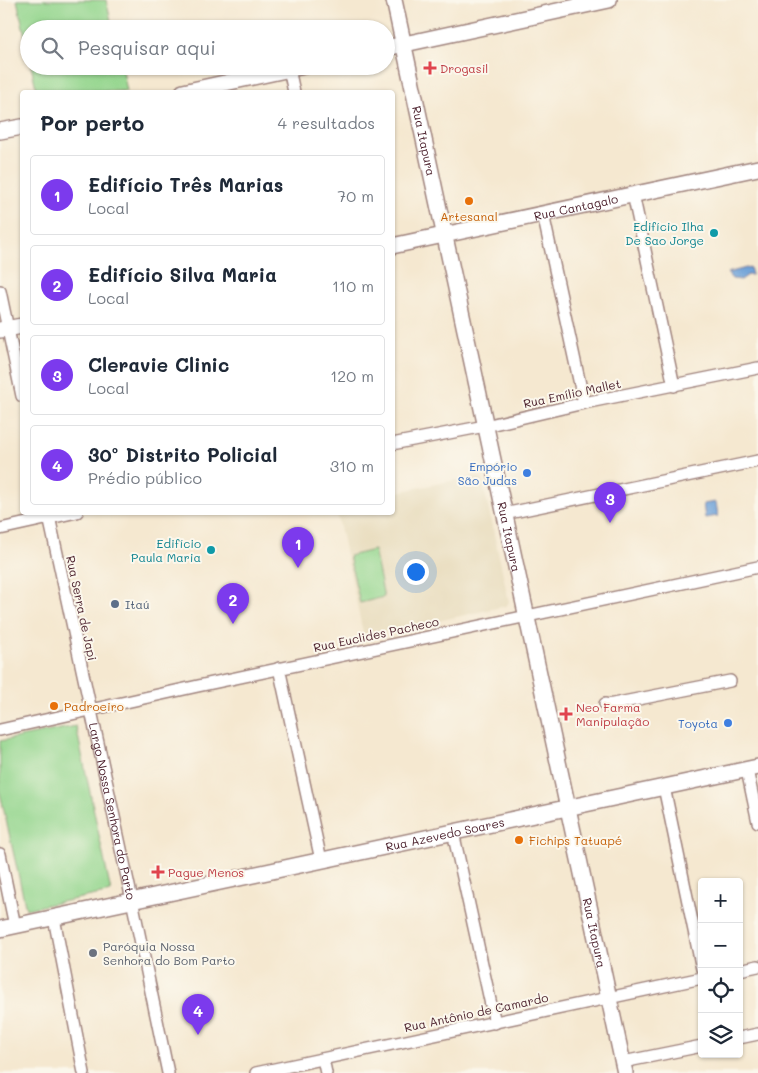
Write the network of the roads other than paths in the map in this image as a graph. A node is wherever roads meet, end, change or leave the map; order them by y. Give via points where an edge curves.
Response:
1 (394, 0) edge
2 (609, 0) edge
3 (403, 45) junction
4 (395, 46) edge
5 (263, 75) edge
6 (295, 75) edge
7 (193, 90) edge
8 (294, 90) edge
9 (20, 126) edge
10 (0, 131) edge
11 (758, 168) edge
12 (633, 194) junction
13 (543, 214) junction
14 (444, 235) junction
15 (395, 245) edge
16 (0, 291) edge
17 (10, 328) edge
18 (758, 368) edge
19 (20, 385) edge
20 (674, 386) junction
21 (584, 403) junction
22 (485, 426) junction
23 (395, 443) edge
24 (758, 461) edge
25 (504, 514) junction
26 (48, 516) edge
27 (0, 529) edge
28 (758, 567) edge
29 (526, 616) junction
30 (279, 668) junction
31 (730, 681) dead end
32 (605, 704) dead end
33 (90, 710) junction
34 (0, 730) edge
35 (752, 768) edge
36 (664, 787) junction
37 (568, 807) junction
38 (758, 822) edge
39 (453, 832) junction
40 (0, 854) edge
41 (321, 860) junction
42 (132, 900) junction
43 (54, 918) junction
44 (7, 927) edge
45 (758, 966) edge
46 (702, 968) edge
47 (743, 969) edge
48 (698, 979) edge
49 (609, 998) junction
50 (495, 1023) junction
51 (758, 1034) edge
52 (743, 1037) edge
53 (698, 1047) edge
54 (323, 1059) junction
55 (624, 1067) edge
56 (84, 1073) edge
57 (168, 1073) edge
58 (256, 1073) edge
59 (326, 1073) edge

1 - 3 street, Rua Itapura
2 - 3 street
3 - 4 street
3 - 14 street, Rua Itapura
5 - 7 street
6 - 8 street
9 - 10 street
11 - 12 street, Rua Cantagalo
12 - 13 street, Rua Cantagalo
12 - 20 street
13 - 14 street, Rua Cantagalo
13 - 21 street
14 - 15 street, Rua Cantagalo
14 - 22 street, Rua Itapura
16 - 17 street
17 - 19 street
18 - 20 street, Rua Emílio Mallet
20 - 21 street, Rua Emílio Mallet
21 - 22 street, Rua Emílio Mallet
22 - 23 street, Rua Emílio Mallet
22 - 25 street, Rua Itapura
24 - 25 street
25 - 29 street, Rua Itapura
26 - 27 street
26 - 33 street, Rua Serra de Japi
28 - 29 street, Rua Euclides Pacheco
29 - 30 street, Rua Euclides Pacheco
29 - 37 street, Rua Itapura
30 - 33 street, Rua Euclides Pacheco
30 - 41 street
31 - 32 street
33 - 34 street, Rua Euclides Pacheco
33 - 42 street, Largo Nossa Senhora do Parto
35 - 36 street, Rua Azevedo Soares
35 - 38 street
36 - 37 street, Rua Azevedo Soares
36 - 46 street
37 - 39 street, Rua Azevedo Soares
37 - 49 street, Rua Itapura
39 - 41 street, Rua Azevedo Soares
39 - 50 street
40 - 44 street, Largo Nossa Senhora do Parto
41 - 42 street, Rua Azevedo Soares
42 - 43 street, Largo Nossa Senhora do Parto
42 - 57 street
43 - 44 street, Largo Nossa Senhora do Parto
43 - 56 street
45 - 47 street
48 - 49 street, Rua Antônio de Camardo
49 - 50 street, Rua Antônio de Camardo
49 - 55 street, Rua Itapura
50 - 54 street, Rua Antônio de Camardo
51 - 52 street
53 - 55 street
54 - 58 street, Rua Antônio de Camardo
54 - 59 street

